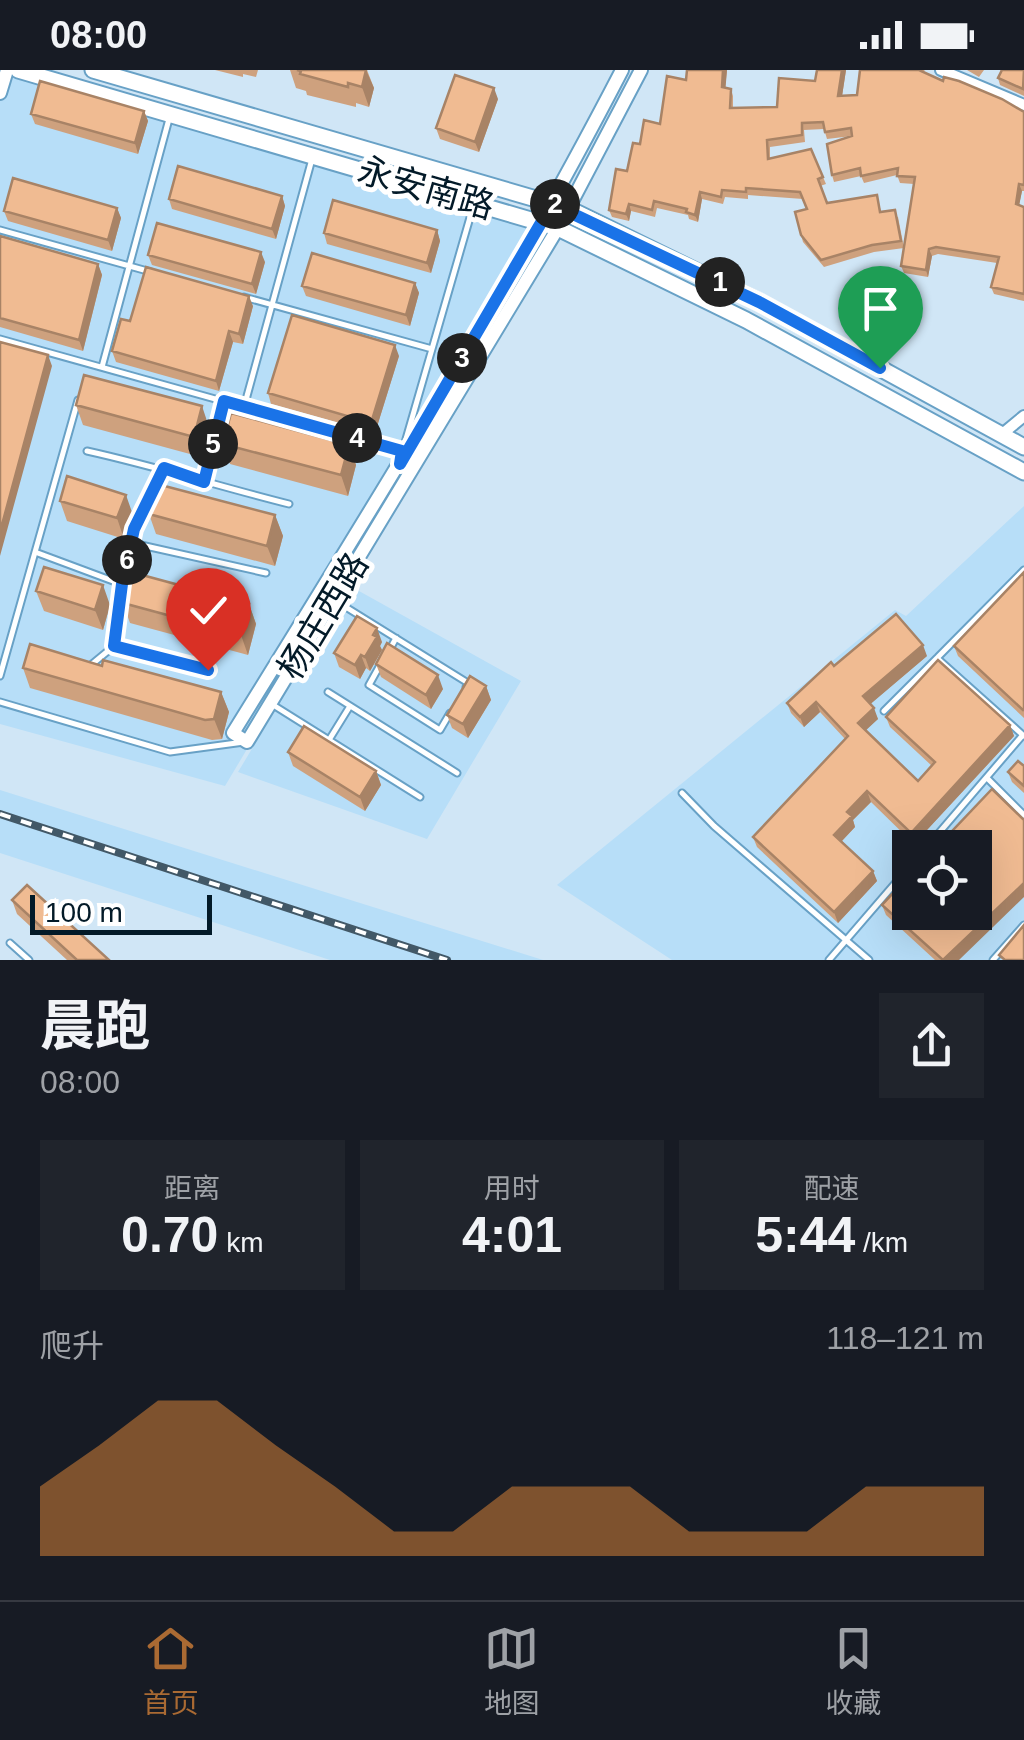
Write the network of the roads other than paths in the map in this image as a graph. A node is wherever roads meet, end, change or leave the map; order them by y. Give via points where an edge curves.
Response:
1 (7, 70) edge
2 (18, 70) edge
3 (93, 70) edge
4 (622, 70) edge
5 (640, 70) edge
6 (941, 70) edge
7 (0, 93) edge
8 (1024, 105) edge
9 (170, 114) junction
10 (314, 155) junction
11 (474, 202) junction
12 (560, 206) junction
13 (550, 225) junction
14 (0, 230) edge
15 (129, 266) junction
16 (165, 276) edge
17 (236, 295) edge
18 (272, 305) junction
19 (0, 339) edge
20 (432, 349) junction
21 (102, 367) junction
22 (83, 382) edge
23 (224, 401) junction
24 (244, 407) junction
25 (1024, 416) edge
26 (1001, 435) junction
27 (1024, 447) edge
28 (86, 451) dead end
29 (401, 457) junction
30 (164, 468) junction
31 (1024, 472) edge
32 (204, 482) junction
33 (289, 504) dead end
34 (132, 543) junction
35 (35, 552) junction
36 (1024, 570) edge
37 (266, 573) dead end
38 (122, 584) junction
39 (334, 599) junction
40 (396, 638) junction
41 (114, 646) junction
42 (938, 658) junction
43 (208, 670) dead end
44 (83, 671) edge
45 (0, 676) edge
46 (328, 692) dead end
47 (0, 702) edge
48 (270, 703) junction
49 (350, 706) junction
50 (884, 712) edge
51 (1024, 735) edge
52 (329, 740) junction
53 (246, 742) junction
54 (457, 773) dead end
55 (986, 778) junction
56 (682, 792) dead end
57 (420, 797) dead end
58 (1024, 815) edge
59 (941, 830) edge
60 (892, 887) edge
61 (1024, 925) edge
62 (844, 942) junction
63 (10, 943) dead end
64 (28, 960) edge
65 (829, 960) edge
66 (868, 960) edge
67 (992, 960) edge

1 - 7 street
2 - 9 main road, 永安南路
3 - 12 main road, 永安南路
4 - 12 street, 杨庄西路
5 - 12 street, 杨庄西路
6 - 8 street
9 - 10 main road, 永安南路
9 - 15 lane
10 - 11 main road, 永安南路
10 - 18 lane
11 - 13 main road, 永安南路
11 - 20 lane
12 - 13 street, 杨庄西路
12 - 26 main road, 永安南路 via 759,302
13 - 29 street, 杨庄西路
13 - 31 main road, 永安南路 via 746,320
13 - 39 street, 杨庄西路
14 - 15 lane
15 - 16 lane
15 - 21 lane
17 - 18 lane
18 - 20 lane
18 - 24 lane
19 - 21 lane
20 - 29 lane
21 - 23 lane
22 - 35 lane
23 - 24 lane
23 - 32 lane
24 - 29 lane
25 - 26 street
26 - 27 main road, 永安南路
28 - 30 lane
29 - 53 street, 杨庄西路 via 233,733
30 - 32 lane
30 - 34 lane
32 - 33 lane
34 - 37 lane
34 - 38 lane
35 - 38 lane
35 - 45 lane
36 - 42 lane
38 - 41 lane
39 - 40 lane
39 - 48 street, 杨庄西路
40 - 40 lane via 468,683 440,730 369,685
41 - 43 lane
41 - 44 lane
42 - 50 lane
42 - 51 lane
46 - 49 lane
47 - 53 lane via 170,752
48 - 52 lane
48 - 53 street, 杨庄西路
49 - 52 lane
49 - 54 lane
51 - 55 lane
52 - 57 lane
55 - 58 lane
55 - 59 lane
56 - 62 lane
60 - 62 lane
61 - 67 lane
62 - 65 lane
62 - 66 lane
63 - 64 lane

